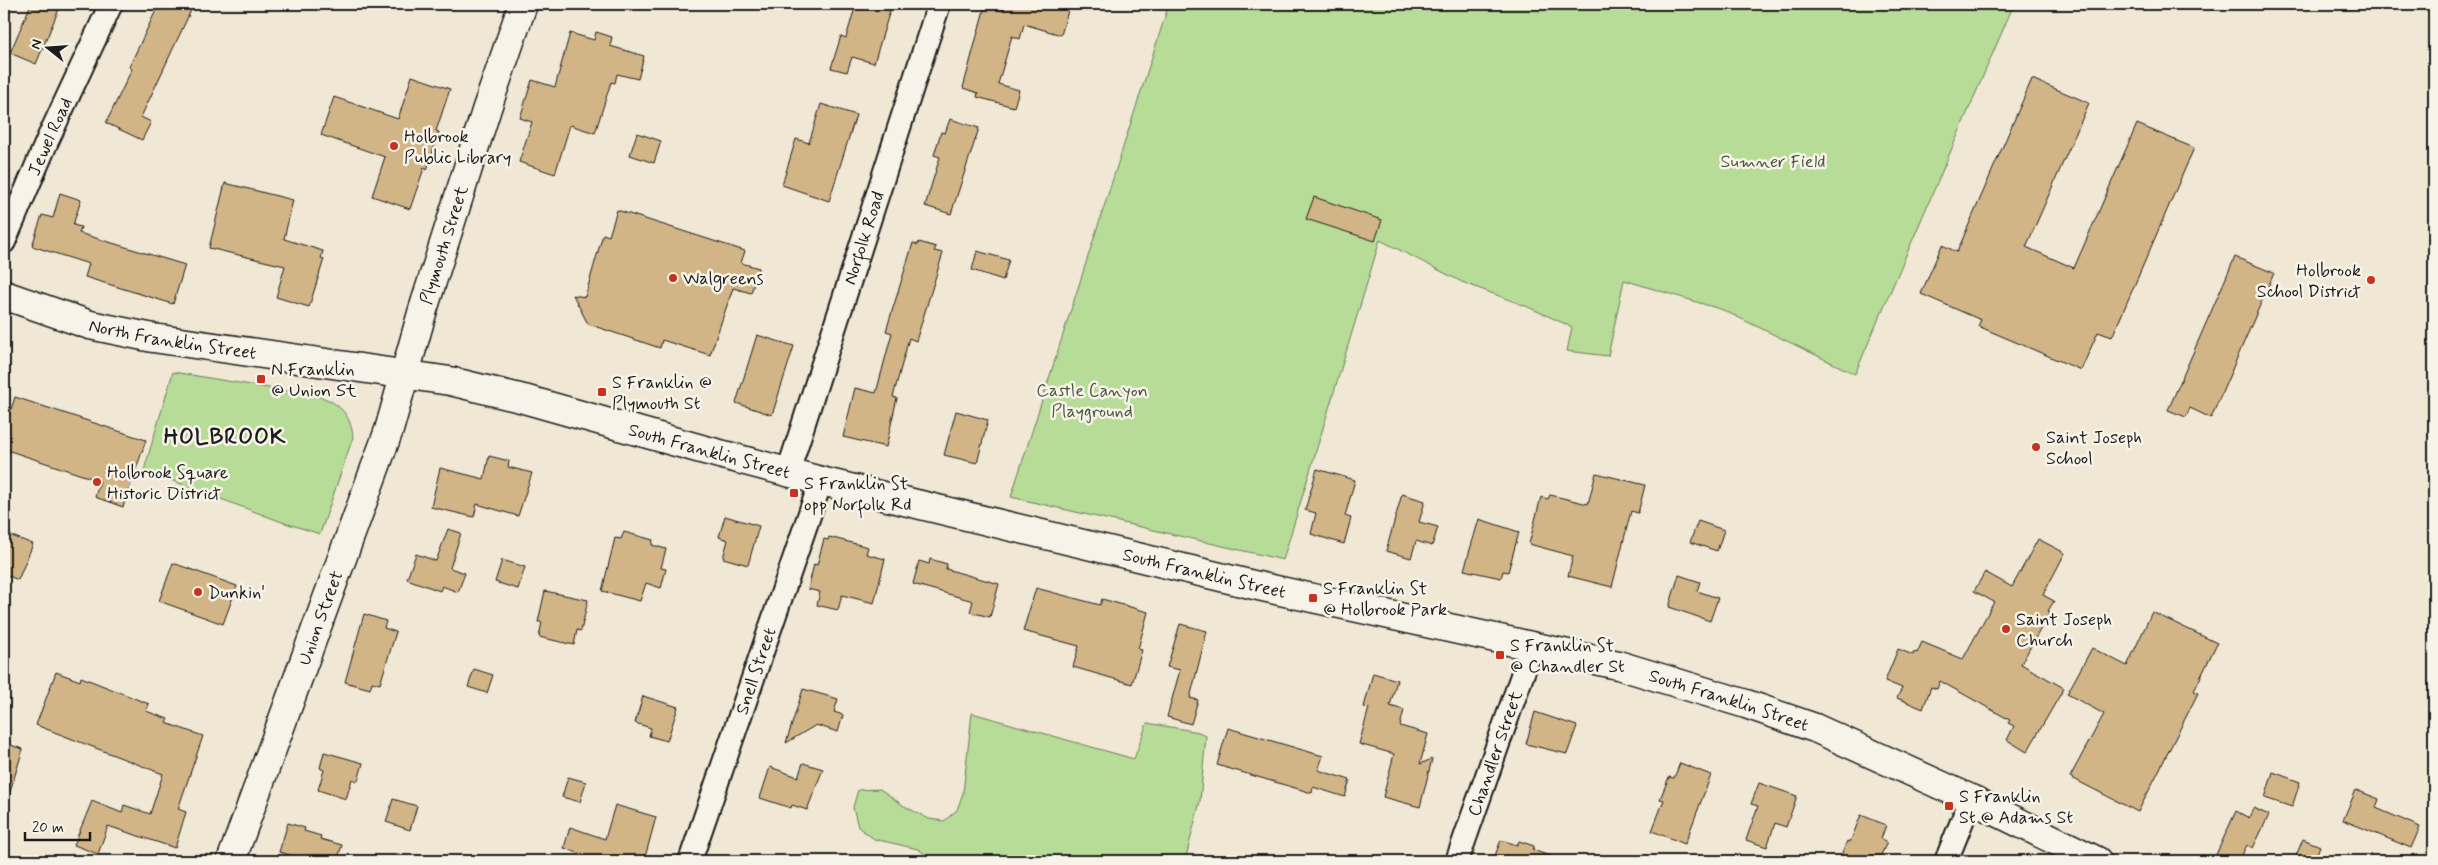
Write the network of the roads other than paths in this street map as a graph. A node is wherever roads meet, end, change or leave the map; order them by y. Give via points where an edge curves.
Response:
1 (111, 4) edge
2 (523, 4) edge
3 (939, 4) edge
4 (4, 242) edge
5 (4, 295) edge
6 (405, 373) junction
7 (788, 472) junction
8 (821, 481) junction
9 (1532, 647) junction
10 (1971, 799) junction
11 (232, 861) edge
12 (690, 861) edge
13 (1457, 861) edge
14 (1946, 861) edge
15 (2097, 861) edge

1 - 4 street, Jewel Road
2 - 6 main road, Plymouth Street via 487,108
3 - 7 street, Norfolk Road
5 - 6 main road, North Franklin Street via 90,324 152,338
6 - 7 main road, South Franklin Street via 524,399
6 - 11 main road, Union Street via 389,430
7 - 8 main road, South Franklin Street
8 - 9 main road, South Franklin Street via 1258,586
8 - 12 street, Snell Street
9 - 10 main road, South Franklin Street via 1618,665 1755,707 1815,728
9 - 13 street, Chandler Street
10 - 14 street
10 - 15 main road, South Franklin Street

